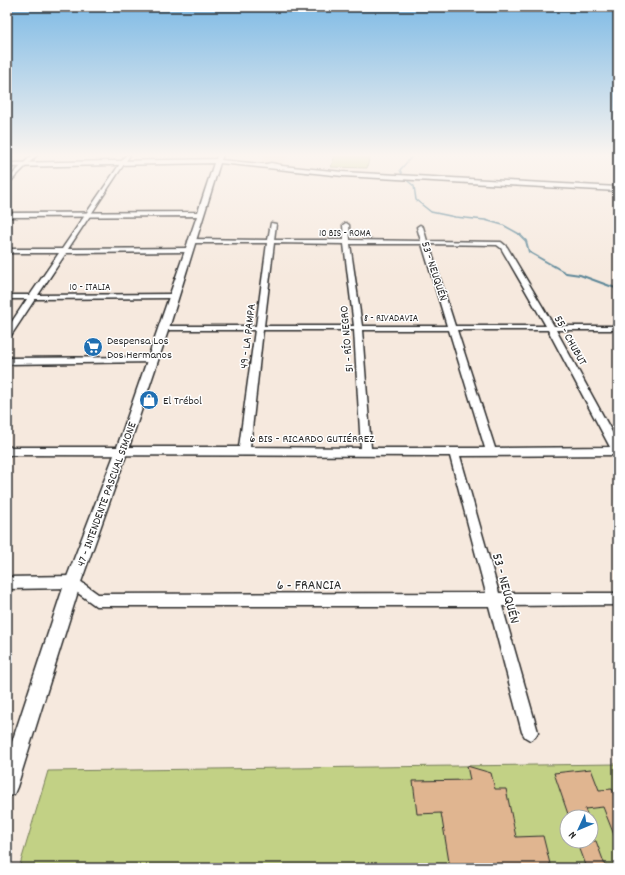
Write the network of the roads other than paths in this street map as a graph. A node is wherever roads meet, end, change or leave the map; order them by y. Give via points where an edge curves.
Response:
1 (101, 196) edge
2 (206, 196) edge
3 (89, 214) junction
4 (200, 214) junction
5 (7, 215) edge
6 (273, 224) dead end
7 (346, 225) dead end
8 (420, 227) dead end
9 (191, 241) junction
10 (270, 242) junction
11 (347, 242) junction
12 (425, 242) junction
13 (499, 243) joint
14 (65, 250) junction
15 (189, 250) junction
16 (7, 251) edge
17 (173, 296) junction
18 (7, 297) edge
19 (33, 297) junction
20 (164, 328) junction
21 (260, 328) junction
22 (358, 328) junction
23 (453, 328) junction
24 (550, 328) junction
25 (618, 328) edge
26 (7, 335) edge
27 (152, 360) junction
28 (7, 361) edge
29 (122, 450) junction
30 (7, 451) edge
31 (244, 451) junction
32 (366, 451) junction
33 (618, 451) edge
34 (454, 452) junction
35 (491, 452) junction
36 (73, 582) junction
37 (7, 583) edge
38 (618, 599) edge
39 (494, 600) junction
40 (530, 732) dead end
41 (7, 787) edge

1 - 3 street
2 - 4 street, 47 - INTENDENTE PASCUAL SIMONE
3 - 4 street
3 - 5 street
3 - 14 street
4 - 9 street, 47 - INTENDENTE PASCUAL SIMONE
6 - 10 street, 49 - LA PAMPA
7 - 11 street, 51 - RÍO NEGRO
8 - 12 street, 53 - NEUQUÉN
9 - 10 street, 10 BIS - ROMA
9 - 15 street, 47 - INTENDENTE PASCUAL SIMONE
10 - 11 street, 10 BIS - ROMA
10 - 21 street, 49 - LA PAMPA
11 - 12 street, 10 BIS - ROMA
11 - 22 street, 51 - RÍO NEGRO
12 - 13 street, 10 BIS - ROMA
12 - 23 street, 53 - NEUQUÉN
13 - 24 street, 55 - CHUBUT via 504,247
14 - 15 street
14 - 16 street
14 - 19 street
15 - 17 street, 47 - INTENDENTE PASCUAL SIMONE
17 - 19 street, 10 - ITALIA
17 - 20 street, 47 - INTENDENTE PASCUAL SIMONE
18 - 19 street, 10 - ITALIA
19 - 26 street
20 - 21 street, 8 - RIVADAVIA
20 - 27 street, 47 - INTENDENTE PASCUAL SIMONE
21 - 22 street, 8 - RIVADAVIA
21 - 31 street, 49 - LA PAMPA
22 - 23 street, 8 - RIVADAVIA
22 - 32 street, 51 - RÍO NEGRO
23 - 24 street, 8 - RIVADAVIA
23 - 35 street, 53 - NEUQUÉN
24 - 25 street, 8 - RIVADAVIA
24 - 33 street, 55 - CHUBUT
27 - 28 street
27 - 29 street, 47 - INTENDENTE PASCUAL SIMONE
29 - 30 street, 6 BIS - RICARDO GUTIÉRREZ
29 - 31 street, 6 BIS - RICARDO GUTIÉRREZ
29 - 36 street, 47 - INTENDENTE PASCUAL SIMONE
31 - 32 street, 6 BIS - RICARDO GUTIÉRREZ
32 - 34 street, 6 BIS - RICARDO GUTIÉRREZ
33 - 35 street, 6 BIS - RICARDO GUTIÉRREZ
34 - 35 street, 6 BIS - RICARDO GUTIÉRREZ
34 - 39 street, 53 - NEUQUÉN
36 - 37 street
36 - 39 street, 6 - FRANCIA via 96,600
36 - 41 street, 47 - INTENDENTE PASCUAL SIMONE
38 - 39 street, 6 - FRANCIA
39 - 40 street, 53 - NEUQUÉN

